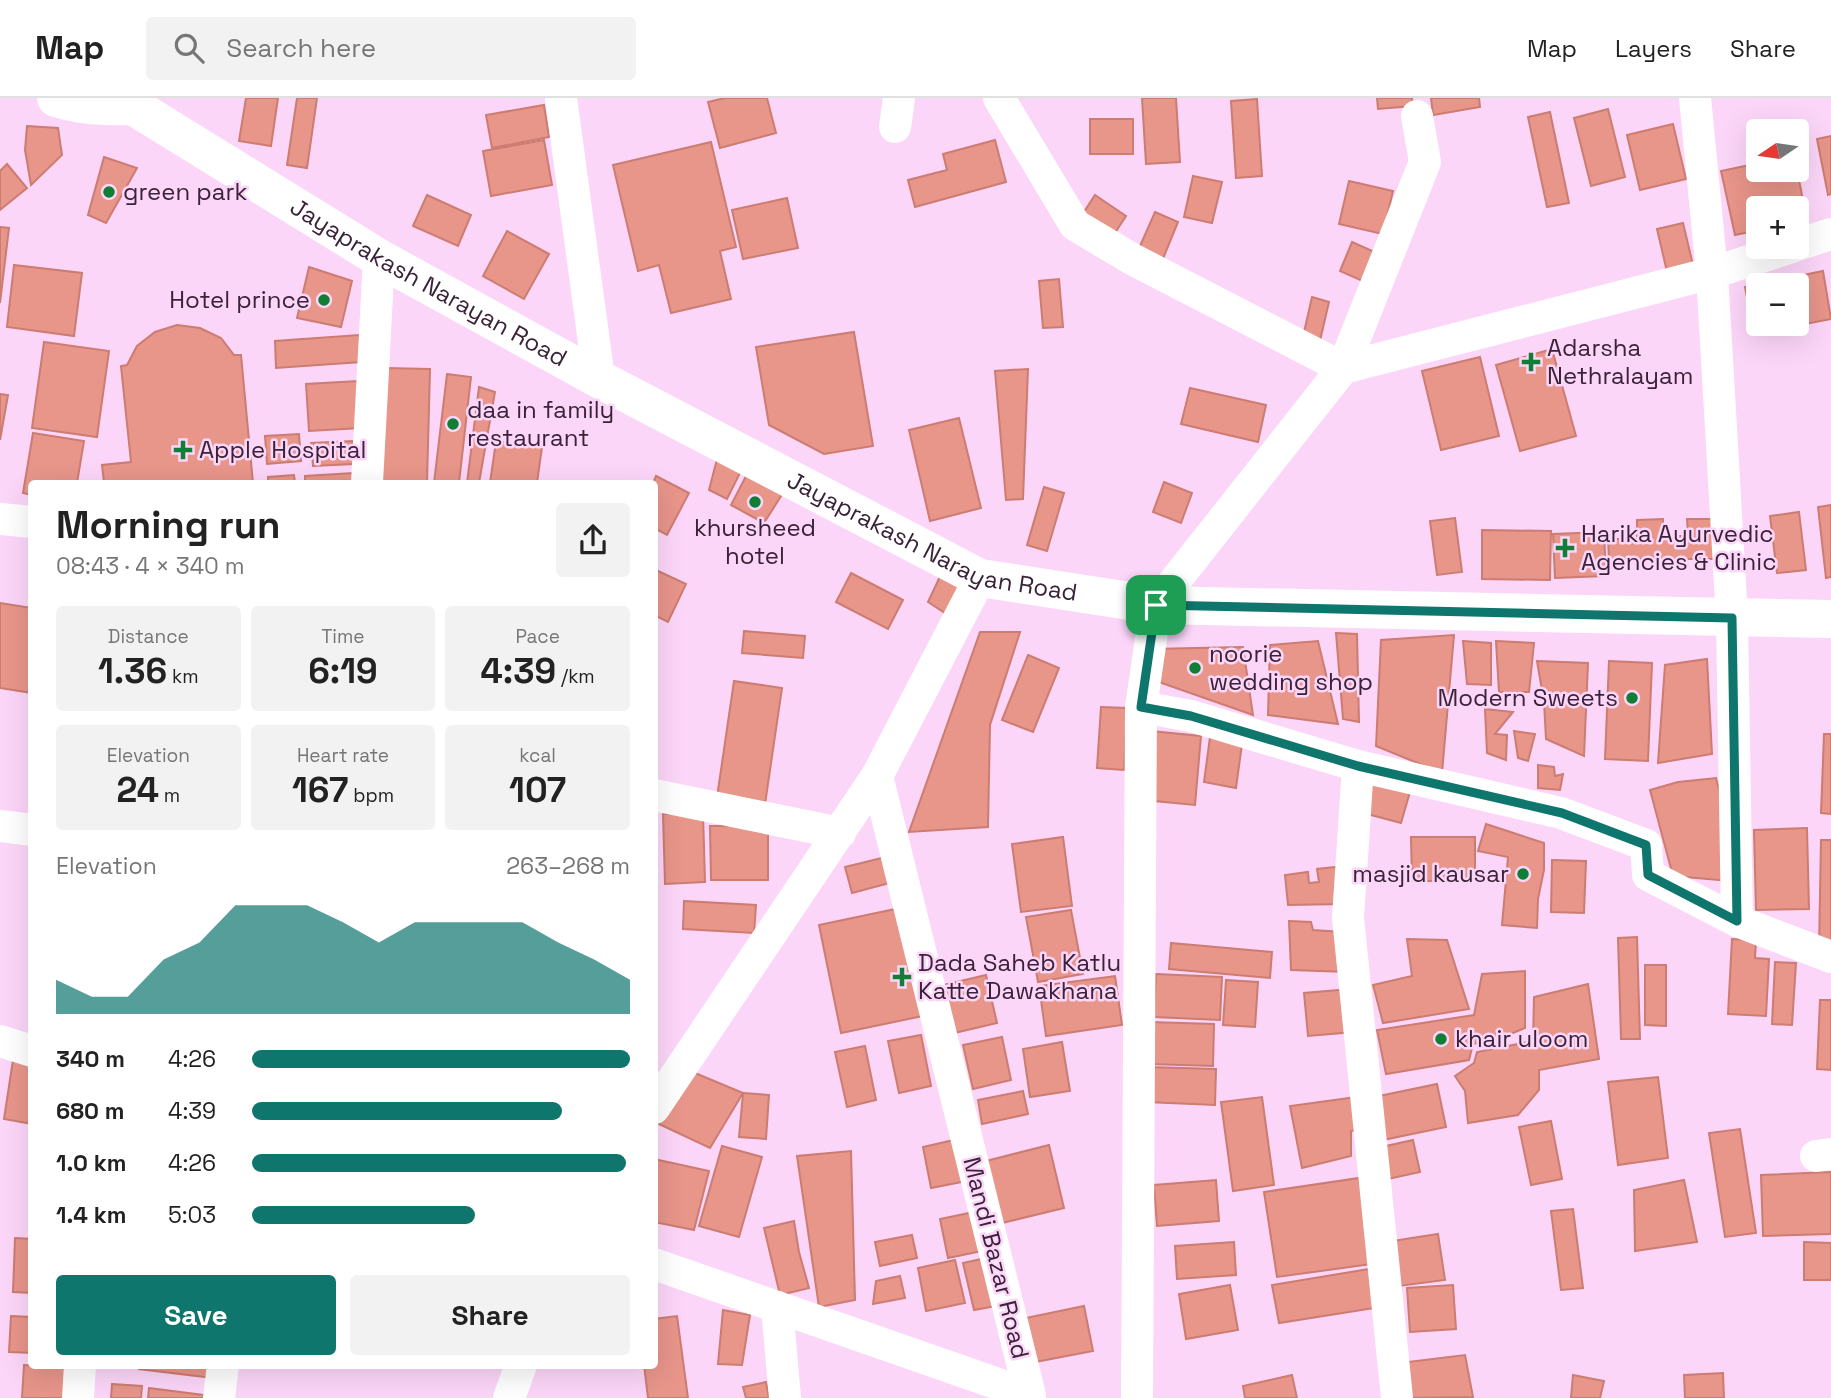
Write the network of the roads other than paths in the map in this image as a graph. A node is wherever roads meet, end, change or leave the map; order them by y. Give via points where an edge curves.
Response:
1 (56, 98) edge
2 (561, 98) edge
3 (999, 98) edge
4 (1695, 98) edge
5 (129, 102) edge
6 (1417, 116) dead end
7 (1831, 234) edge
8 (1809, 241) edge
9 (379, 258) junction
10 (1755, 259) edge
11 (1712, 273) junction
12 (1343, 368) junction
13 (599, 379) junction
14 (367, 480) edge
15 (0, 519) edge
16 (28, 522) edge
17 (980, 578) junction
18 (1156, 605) junction
19 (1732, 618) junction
20 (1831, 619) edge
21 (1141, 707) junction
22 (1358, 766) junction
23 (877, 776) junction
24 (658, 796) edge
25 (0, 827) edge
26 (28, 830) edge
27 (840, 833) junction
28 (1737, 921) junction
29 (1831, 958) edge
30 (0, 1041) edge
31 (28, 1050) edge
32 (658, 1102) edge
33 (658, 1265) edge
34 (777, 1307) junction
35 (80, 1369) edge
36 (223, 1369) edge
37 (520, 1369) edge
38 (1032, 1397) edge
39 (78, 1398) edge
40 (219, 1398) edge
41 (509, 1398) edge
42 (785, 1398) edge
43 (1136, 1398) edge
44 (1397, 1398) edge

1 - 5 street, Jayaprakash Narayan Road via 89,106
2 - 13 street
3 - 12 street via 1075,225
4 - 11 street
5 - 9 street, Jayaprakash Narayan Road
6 - 12 street via 1425,162
7 - 8 street
9 - 13 street, Jayaprakash Narayan Road
9 - 14 street
10 - 11 street
11 - 12 street
11 - 19 street
12 - 18 street
13 - 17 street, Jayaprakash Narayan Road
15 - 16 street
17 - 18 street, Jayaprakash Narayan Road
17 - 23 street
18 - 19 street, Jayaprakash Narayan Road
18 - 21 street
19 - 20 street, Jayaprakash Narayan Road
19 - 28 street
21 - 22 street via 1191,716
21 - 43 street
22 - 28 street via 1562,813 1646,845 1648,875
22 - 44 street via 1348,918
23 - 27 street
23 - 38 street, Mandi Bazar Road
24 - 27 street
25 - 26 street
27 - 32 street
28 - 29 street
30 - 31 street
33 - 34 street, Mandi Bazar Road
34 - 38 street, Mandi Bazar Road
34 - 42 street
35 - 39 street
36 - 40 street
37 - 41 street

